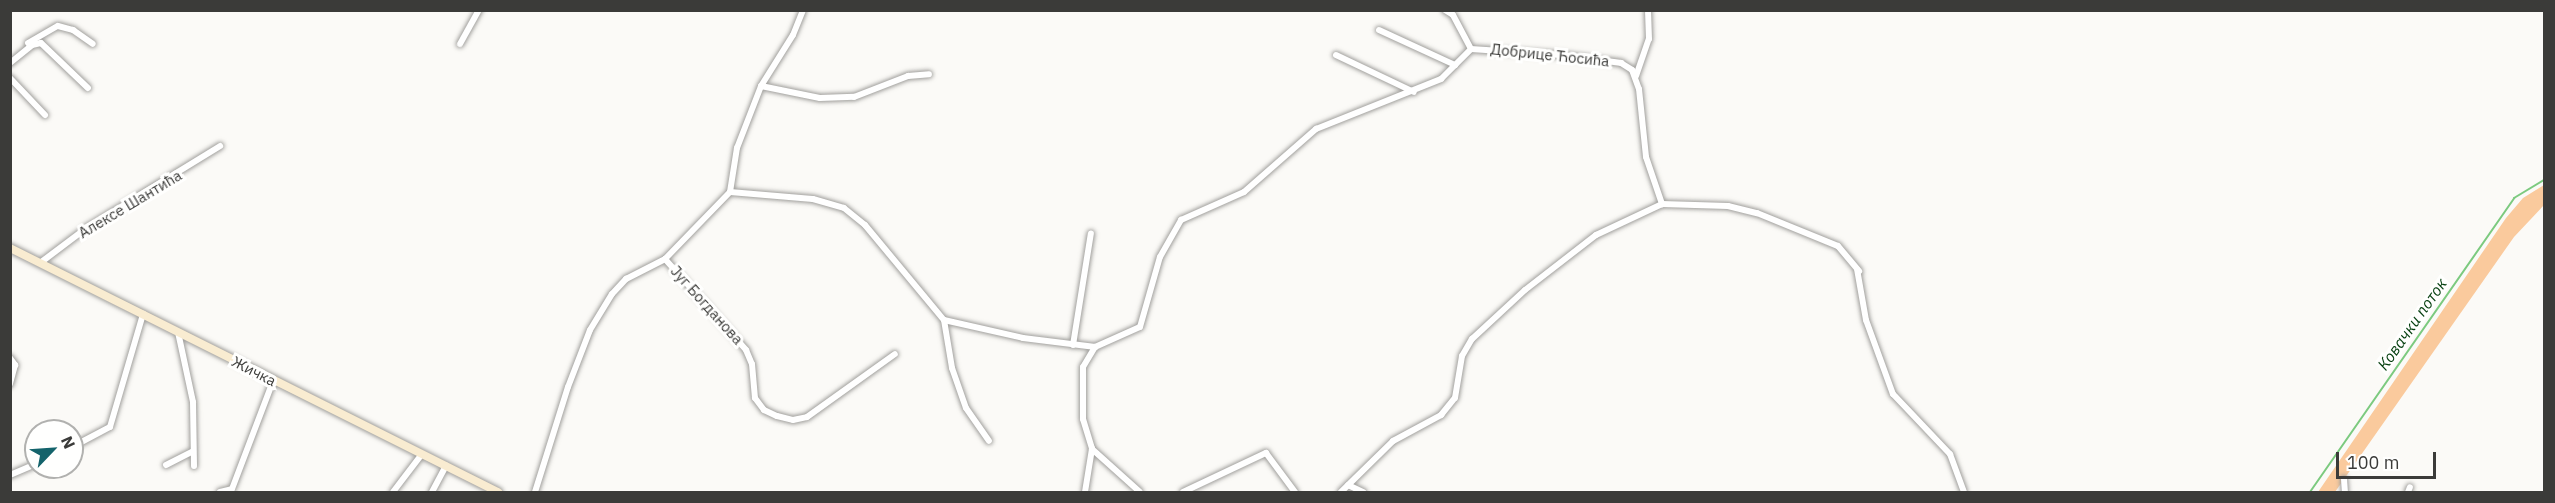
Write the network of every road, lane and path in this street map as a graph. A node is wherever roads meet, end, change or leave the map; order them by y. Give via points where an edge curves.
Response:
1 (479, 10) edge
2 (803, 10) edge
3 (1446, 10) edge
4 (1648, 10) edge
5 (1379, 30) dead end
6 (93, 44) dead end
7 (460, 44) dead end
8 (1471, 49) junction
9 (1336, 55) dead end
10 (10, 57) edge
11 (10, 63) edge
12 (1455, 65) junction
13 (929, 74) dead end
14 (1636, 76) junction
15 (10, 78) edge
16 (761, 86) junction
17 (88, 88) dead end
18 (1414, 92) junction
19 (45, 115) dead end
20 (220, 146) dead end
21 (730, 192) junction
22 (1662, 204) junction
23 (1091, 233) dead end
24 (10, 248) edge
25 (665, 259) junction
26 (40, 263) junction
27 (1856, 264) junction
28 (1859, 271) dead end
29 (143, 314) junction
30 (944, 320) junction
31 (178, 332) junction
32 (1073, 345) junction
33 (1095, 347) junction
34 (895, 354) dead end
35 (10, 358) edge
36 (273, 381) junction
37 (10, 384) edge
38 (84, 441) edge
39 (989, 441) dead end
40 (1092, 449) junction
41 (192, 451) junction
42 (422, 454) junction
43 (166, 465) dead end
44 (194, 466) dead end
45 (446, 466) junction
46 (2344, 479) dead end
47 (1348, 485) junction
48 (233, 491) edge
49 (220, 492) edge
50 (393, 492) edge
51 (432, 492) edge
52 (498, 492) edge
53 (535, 492) edge
54 (1085, 492) edge
55 (1140, 492) edge
56 (1183, 492) edge
57 (1295, 492) edge
58 (1341, 492) edge
59 (1363, 492) edge
60 (1964, 492) edge
61 (2345, 492) edge

1 - 7 street
2 - 16 street via 793,35
3 - 8 street via 1453,15
4 - 14 street via 1649,39
5 - 12 street
6 - 10 street via 73,30 58,26 38,35
8 - 12 street
8 - 14 street, Добрице Ћосића via 1621,63
9 - 18 street
11 - 17 street via 32,45 45,44
12 - 18 street via 1441,79
13 - 16 street via 908,76 854,97 820,98
14 - 22 street via 1646,157
15 - 19 street
16 - 21 street via 737,148
18 - 33 street via 1316,129 1244,192 1181,220 1160,257 1140,327
20 - 26 street, Алексе Шантића via 88,227
21 - 25 street, Југ Богданова
21 - 30 street via 813,199 844,208 865,225
22 - 27 street via 1728,206 1757,213 1838,246
22 - 47 street via 1596,236 1525,290 1472,339 1462,357 1455,398 1441,414 1393,441
23 - 32 street
24 - 26 main road, Жичка
25 - 34 street, Југ Богданова via 746,350 752,364 755,398 764,410 777,416 793,420 807,417
25 - 53 street, Југ Богданова via 626,279 590,330
26 - 29 main road, Жичка
27 - 28 street
27 - 60 street via 1866,320 1893,394 1950,454
29 - 31 main road, Жичка
29 - 38 street via 110,427
30 - 32 street
30 - 39 street via 952,368 966,408
31 - 36 main road, Жичка
31 - 41 street via 193,402
32 - 33 street
33 - 40 street via 1083,367 1080,391
35 - 37 street via 15,365
36 - 42 main road, Жичка
36 - 48 street
40 - 54 street
40 - 55 street
41 - 43 street
41 - 44 street
42 - 45 main road, Жичка
42 - 50 street
45 - 51 street
45 - 52 main road, Жичка
46 - 61 street
47 - 58 street
47 - 59 street
48 - 49 street
56 - 57 street via 1266,453

